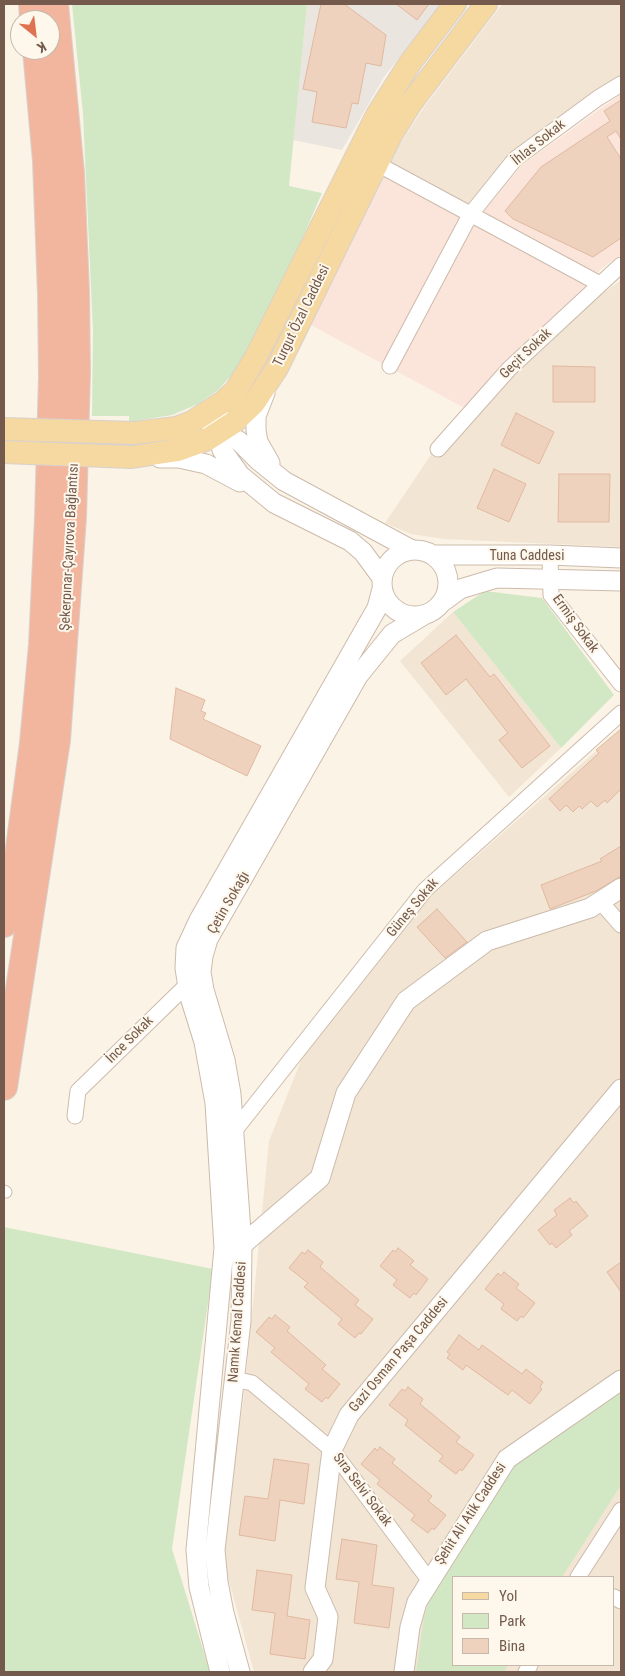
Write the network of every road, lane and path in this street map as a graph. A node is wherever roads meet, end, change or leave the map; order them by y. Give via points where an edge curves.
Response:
1 (55, 4) edge
2 (455, 4) edge
3 (486, 4) edge
4 (37, 60) edge
5 (621, 84) edge
6 (358, 153) junction
7 (377, 163) junction
8 (470, 215) junction
9 (621, 265) edge
10 (600, 284) junction
11 (265, 338) junction
12 (390, 366) dead end
13 (277, 368) junction
14 (176, 428) junction
15 (4, 429) edge
16 (220, 431) junction
17 (438, 450) dead end
18 (4, 452) edge
19 (132, 457) junction
20 (297, 487) junction
21 (264, 496) junction
22 (412, 550) junction
23 (432, 555) junction
24 (550, 555) junction
25 (621, 558) edge
26 (551, 578) junction
27 (621, 581) edge
28 (382, 584) junction
29 (441, 603) junction
30 (424, 615) junction
31 (621, 684) edge
32 (621, 713) edge
33 (621, 888) edge
34 (600, 901) junction
35 (4, 924) edge
36 (621, 925) edge
37 (194, 978) junction
38 (4, 1087) edge
39 (621, 1089) edge
40 (75, 1116) dead end
41 (235, 1130) junction
42 (233, 1246) junction
43 (234, 1379) junction
44 (621, 1380) edge
45 (332, 1450) junction
46 (621, 1510) edge
47 (579, 1576) edge
48 (429, 1580) junction
49 (220, 1672) edge
50 (240, 1672) edge
51 (314, 1672) edge
52 (404, 1672) edge

1 - 38 highway, Şekerpınar-Çayırova Bağlantısı via 71,173 76,291 73,516 57,740
2 - 6 main road, Turgut Özal Caddesi via 405,72
3 - 7 main road, Turgut Özal Caddesi via 412,103
4 - 35 highway, Şekerpınar-Çayırova Bağlantısı via 46,161 51,294 48,518 33,743 17,863
5 - 8 street, İhlas Sokak via 515,159
6 - 7 street
6 - 11 main road, Turgut Özal Caddesi
7 - 8 street
7 - 13 main road, Turgut Özal Caddesi
8 - 10 street
8 - 12 street, İhlas Sokak
9 - 10 street, Geçit Sokak
10 - 17 street, Geçit Sokak via 509,369
11 - 14 main road, Turgut Özal Caddesi via 236,390 209,412
11 - 16 street via 253,378 224,418
13 - 16 main road, Turgut Özal Caddesi via 254,404
13 - 20 street via 256,416 258,442 271,465
14 - 15 main road, Turgut Özal Caddesi, bridge via 134,433
14 - 16 street via 199,426
16 - 19 main road, Turgut Özal Caddesi via 178,450
16 - 20 street via 239,441 274,474
16 - 21 street via 222,450 230,464
18 - 19 main road, Turgut Özal Caddesi, bridge
19 - 21 street via 179,458 206,464
20 - 22 street
21 - 28 street via 350,541 363,552
22 - 23 street
22 - 28 street via 392,559
23 - 24 street, Tuna Caddesi
23 - 29 street via 446,572 448,582
24 - 25 street, Tuna Caddesi
24 - 26 street, Ermiş Sokak
26 - 27 street, Tuna Caddesi
26 - 29 street, Tuna Caddesi via 497,578 460,589
26 - 31 street, Ermiş Sokak via 551,595
28 - 30 street via 386,600 398,611 413,616
28 - 37 street via 376,608 189,937 185,958
29 - 30 street
30 - 37 street, Çetin Sokağı via 392,634 358,676 208,940
32 - 41 street, Güneş Sokak via 425,890
33 - 34 street, Namık Kemal Caddesi
34 - 36 street
34 - 42 street, Namık Kemal Caddesi via 590,908 487,942 406,1001 346,1093 320,1178
37 - 40 street, İnce Sokak via 78,1091
37 - 41 street, Çetin Sokağı via 225,1060
37 - 42 street via 210,1065
39 - 45 street, Gazi Osman Paşa Caddesi via 349,1415
41 - 42 street, Çetin Sokağı
42 - 43 street, Namık Kemal Caddesi via 242,1303
42 - 49 street, Namık Kemal Caddesi via 196,1550 199,1587
43 - 45 street, Sıra Selvi Sokak via 252,1383
43 - 50 street, Namık Kemal Caddesi via 215,1550 222,1605
44 - 48 street, Şehit Ali Atik Caddesi via 507,1459
45 - 48 street, Sıra Selvi Sokak
45 - 51 street, Gazi Osman Paşa Caddesi via 315,1588 328,1617 324,1659
46 - 47 street
48 - 52 street, Şehit Ali Atik Caddesi via 417,1602 410,1627

